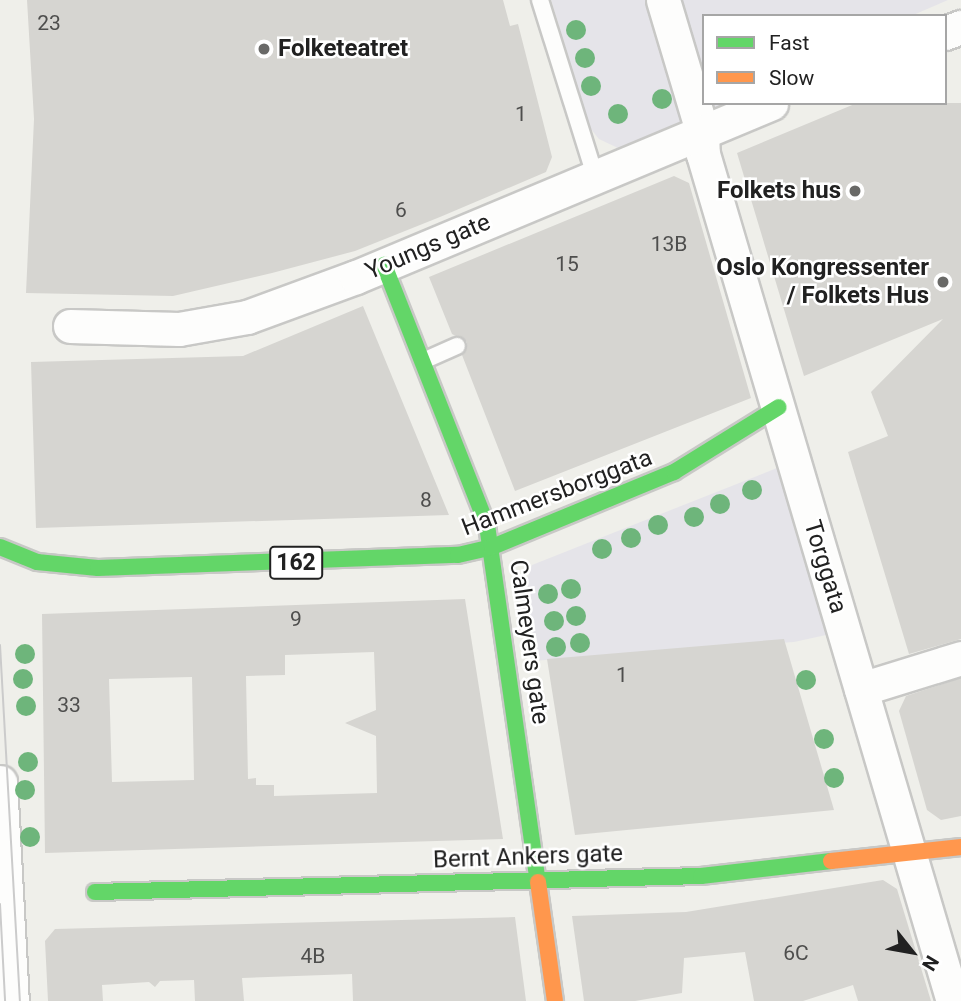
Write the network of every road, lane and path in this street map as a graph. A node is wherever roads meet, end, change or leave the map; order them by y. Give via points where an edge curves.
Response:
1 (540, 0) edge
2 (663, 0) edge
3 (766, 105) edge
4 (702, 131) junction
5 (596, 176) junction
6 (384, 265) junction
7 (70, 327) dead end
8 (457, 346) dead end
9 (423, 361) junction
10 (779, 407) junction
11 (0, 547) edge
12 (492, 547) junction
13 (961, 658) edge
14 (862, 689) junction
15 (0, 782) edge
16 (961, 847) edge
17 (911, 854) junction
18 (540, 880) junction
19 (95, 892) dead end
20 (12, 1001) edge
21 (555, 1001) edge
22 (953, 1001) edge

1 - 5 lane
2 - 4 street, Torggata
3 - 4 street, Youngs gate
4 - 5 street, Youngs gate
4 - 10 street, Torggata via 704,154
5 - 6 street, Youngs gate
6 - 7 street, Youngs gate via 211,326
6 - 9 main road, Calmeyers gate
8 - 9 lane
9 - 12 main road, Calmeyers gate via 481,499
10 - 12 main road, Hammersborggata / 162 via 674,472
10 - 14 street, Torggata
11 - 12 main road, Hammersborggata / 162 via 37,562 98,568 418,559
12 - 18 main road, Calmeyers gate
13 - 14 street
14 - 17 street, Torggata
15 - 20 street
16 - 17 main road, Bernt Ankers gate
17 - 18 main road, Bernt Ankers gate via 701,876
17 - 22 street, Torggata
18 - 19 main road, Bernt Ankers gate
18 - 21 main road, Calmeyers gate

